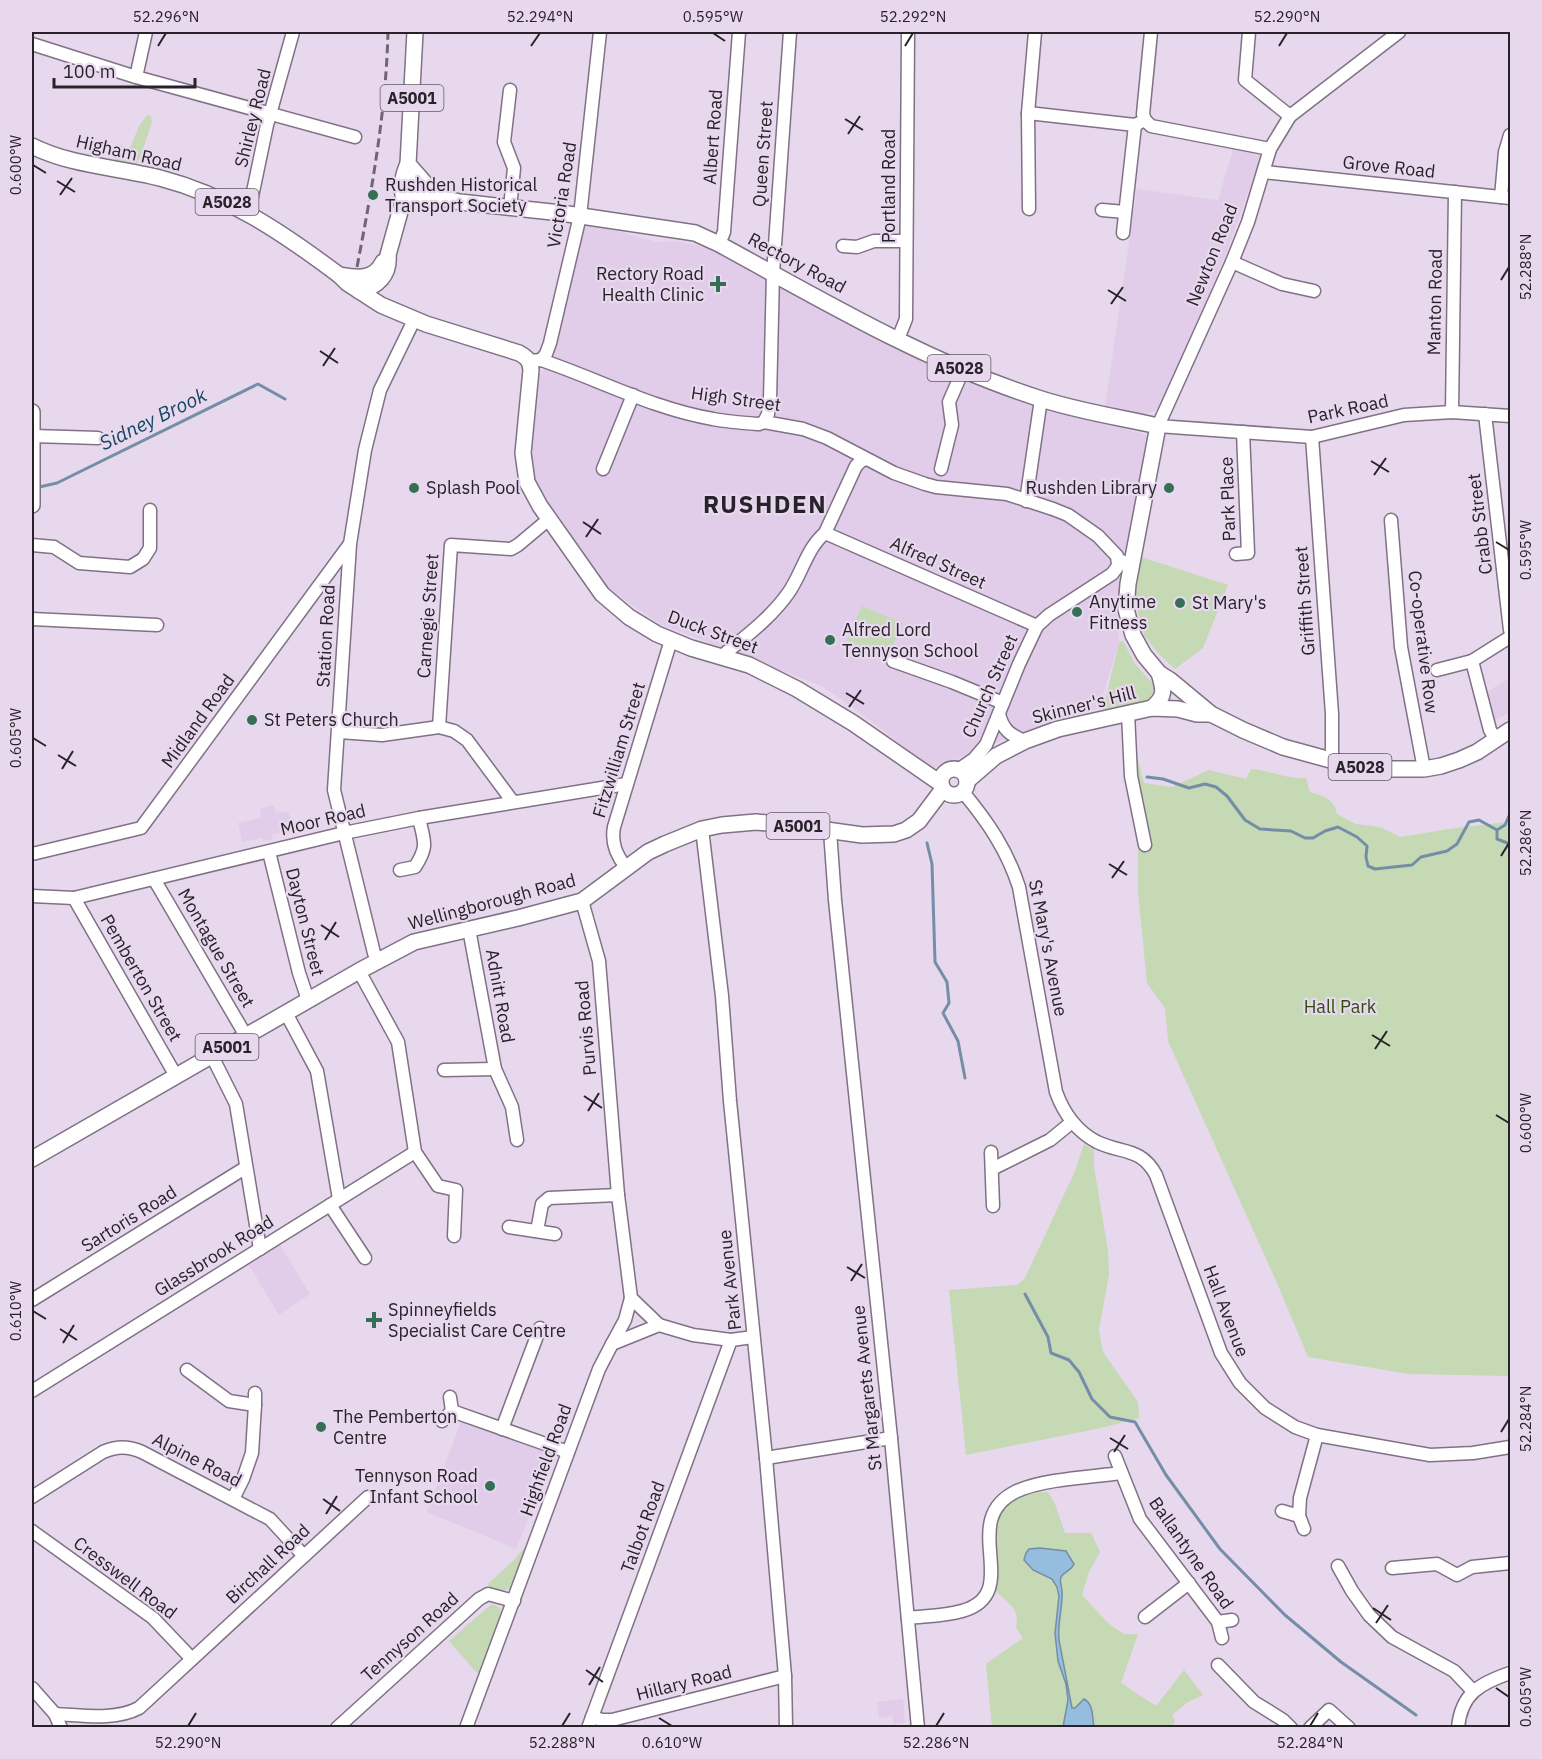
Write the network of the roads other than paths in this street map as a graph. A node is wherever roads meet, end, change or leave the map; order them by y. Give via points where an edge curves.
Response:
1 (146, 32) edge
2 (293, 32) edge
3 (415, 32) edge
4 (600, 32) edge
5 (739, 32) edge
6 (790, 32) edge
7 (908, 32) edge
8 (1035, 32) edge
9 (1151, 32) edge
10 (1249, 32) edge
11 (1399, 32) edge
12 (32, 44) edge
13 (136, 77) junction
14 (510, 90) dead end
15 (1028, 113) junction
16 (271, 114) junction
17 (1290, 116) junction
18 (1140, 123) junction
19 (1510, 135) edge
20 (355, 137) dead end
21 (1270, 148) junction
22 (33, 150) edge
23 (408, 164) junction
24 (1264, 172) junction
25 (1455, 192) junction
26 (436, 197) junction
27 (1506, 198) edge
28 (404, 201) junction
29 (510, 207) junction
30 (1029, 209) dead end
31 (1102, 210) dead end
32 (247, 212) junction
33 (1125, 212) junction
34 (580, 216) junction
35 (1123, 233) dead end
36 (906, 241) junction
37 (719, 244) junction
38 (843, 246) dead end
39 (1232, 262) junction
40 (773, 273) junction
41 (339, 275) junction
42 (377, 278) junction
43 (359, 291) junction
44 (1314, 291) dead end
45 (392, 308) junction
46 (414, 320) junction
47 (897, 339) junction
48 (535, 360) junction
49 (963, 370) junction
50 (633, 395) junction
51 (1041, 399) junction
52 (32, 412) edge
53 (1452, 412) junction
54 (1485, 414) junction
55 (1510, 416) edge
56 (764, 422) junction
57 (1158, 426) junction
58 (1243, 432) junction
59 (33, 436) edge
60 (1312, 437) junction
61 (98, 438) dead end
62 (866, 459) junction
63 (941, 469) dead end
64 (603, 470) dead end
65 (32, 484) edge
66 (32, 496) edge
67 (1026, 501) junction
68 (32, 505) edge
69 (150, 510) dead end
70 (549, 519) junction
71 (1391, 520) dead end
72 (825, 533) junction
73 (1136, 542) junction
74 (350, 544) junction
75 (32, 545) edge
76 (1236, 554) dead end
77 (1115, 570) junction
78 (1128, 584) junction
79 (32, 619) edge
80 (157, 625) dead end
81 (1037, 626) junction
82 (1510, 630) edge
83 (1510, 637) edge
84 (671, 640) junction
85 (722, 656) junction
86 (893, 661) dead end
87 (1472, 661) junction
88 (1437, 670) dead end
89 (1159, 673) junction
90 (1152, 708) junction
91 (1001, 709) junction
92 (1128, 712) junction
93 (1211, 714) junction
94 (440, 727) junction
95 (1510, 730) edge
96 (339, 732) junction
97 (1496, 740) junction
98 (1025, 741) junction
99 (1332, 762) junction
100 (1424, 768) junction
101 (963, 781) junction
102 (626, 784) junction
103 (942, 786) junction
104 (513, 802) junction
105 (419, 818) junction
106 (702, 830) junction
107 (830, 831) junction
108 (344, 833) junction
109 (1146, 845) dead end
110 (269, 852) junction
111 (32, 854) edge
112 (626, 867) junction
113 (400, 870) dead end
114 (154, 879) junction
115 (32, 896) edge
116 (75, 898) junction
117 (582, 901) junction
118 (469, 929) junction
119 (377, 960) junction
120 (359, 971) junction
121 (308, 1000) junction
122 (286, 1013) junction
123 (246, 1036) junction
124 (212, 1056) junction
125 (495, 1069) junction
126 (444, 1070) dead end
127 (176, 1076) junction
128 (1072, 1122) junction
129 (517, 1140) dead end
130 (415, 1152) junction
131 (991, 1152) dead end
132 (32, 1159) edge
133 (245, 1168) junction
134 (992, 1170) junction
135 (618, 1195) junction
136 (335, 1202) junction
137 (993, 1206) dead end
138 (509, 1227) dead end
139 (537, 1231) junction
140 (555, 1234) dead end
141 (454, 1236) dead end
142 (260, 1250) junction
143 (365, 1258) dead end
144 (631, 1298) junction
145 (32, 1300) edge
146 (659, 1325) junction
147 (540, 1328) dead end
148 (753, 1337) junction
149 (731, 1340) junction
150 (612, 1344) junction
151 (187, 1370) dead end
152 (32, 1391) edge
153 (450, 1397) dead end
154 (452, 1411) junction
155 (442, 1420) dead end
156 (502, 1429) junction
157 (1317, 1435) junction
158 (891, 1438) junction
159 (1510, 1447) edge
160 (568, 1452) junction
161 (1115, 1456) dead end
162 (766, 1458) junction
163 (1121, 1473) junction
164 (32, 1497) edge
165 (368, 1497) dead end
166 (233, 1499) junction
167 (1282, 1511) dead end
168 (1299, 1516) junction
169 (1304, 1529) dead end
170 (32, 1531) edge
171 (304, 1556) junction
172 (1510, 1563) edge
173 (1338, 1566) dead end
174 (1392, 1568) dead end
175 (1189, 1583) junction
176 (514, 1600) junction
177 (1144, 1617) dead end
178 (908, 1618) junction
179 (1233, 1620) dead end
180 (1218, 1622) junction
181 (1222, 1638) dead end
182 (192, 1659) junction
183 (1218, 1665) dead end
184 (1510, 1673) edge
185 (785, 1676) junction
186 (32, 1688) edge
187 (1473, 1691) junction
188 (55, 1714) junction
189 (590, 1723) edge
190 (62, 1728) edge
191 (337, 1728) edge
192 (466, 1728) edge
193 (786, 1728) edge
194 (918, 1728) edge
195 (1291, 1728) edge
196 (1311, 1728) edge
197 (1349, 1728) edge
198 (1458, 1728) edge

1 - 13 street
2 - 16 street, Shirley Road
3 - 23 main road, A5001
4 - 34 street, Victoria Road
5 - 37 street, Albert Road via 724,232
6 - 40 street, Queen Street
7 - 36 street, Portland Road
8 - 15 street
9 - 18 street
10 - 17 street via 1245,80
11 - 17 street, Newton Road
12 - 13 street
13 - 16 street
14 - 29 street via 504,142 514,168
15 - 18 street
15 - 30 street
16 - 20 street
16 - 32 street, Shirley Road
17 - 21 street, Newton Road
18 - 21 street
18 - 33 street
19 - 27 street via 1505,152
21 - 24 street, Newton Road
22 - 32 main road, Higham Road / A5028 via 167,180
23 - 26 main road
23 - 28 main road, A5001 via 403,178
24 - 25 street, Grove Road
24 - 39 street, Newton Road
25 - 27 street, Grove Road
25 - 53 street, Manton Road
26 - 28 main road, Rectory Road / A5028 via 412,196
26 - 29 main road, Rectory Road / A5028
28 - 42 main road via 385,273
29 - 34 main road, Rectory Road / A5028
31 - 33 street
32 - 41 main road, Higham Road / A5028
33 - 35 street
34 - 37 main road, Rectory Road / A5028 via 695,233
34 - 48 street, Victoria Road via 550,343 546,354
36 - 38 street
36 - 47 street, Portland Road via 906,319
37 - 40 main road, Rectory Road / A5028
39 - 44 street via 1282,284
39 - 57 street, Newton Road
40 - 47 main road, Rectory Road / A5028
40 - 56 street, Queen Street via 770,400
41 - 42 main road
41 - 43 main road, High Street / A5028
42 - 43 main road
42 - 45 main road, A5028 via 383,298
43 - 45 main road, High Street / A5028
45 - 46 main road, High Street / A5028
46 - 48 main road, High Street / A5028
46 - 74 street, Station Road via 377,400
47 - 49 main road, Rectory Road / A5028
48 - 50 street, High Street
48 - 70 main road, Duck Street via 523,464 526,482
49 - 51 main road, Rectory Road / A5028
49 - 63 street via 949,402 952,425
50 - 56 street, High Street via 712,419
50 - 64 street
51 - 57 main road, Rectory Road / A5028
51 - 67 street
52 - 59 main road
53 - 54 street, Park Road
53 - 60 street, Park Road via 1404,415
54 - 55 street, Park Road
54 - 82 street, Crabb Street
56 - 62 street, High Street via 827,438
57 - 58 street, Park Road
57 - 73 main road, Newton Road / A5028
58 - 60 street, Park Road
58 - 76 street, Park Place via 1248,553
59 - 61 street
59 - 65 main road
60 - 99 street, Griffith Street
62 - 67 street, High Street via 936,487 1007,494
62 - 72 street via 852,473
65 - 66 main road
66 - 68 main road
67 - 77 street, High Street via 1068,515 1098,536 1117,556
69 - 75 street via 150,548 143,559 130,567 79,563 54,547
70 - 84 main road, Duck Street via 602,594 640,624
70 - 94 street, Carnegie Street via 511,549 451,545
71 - 100 street, Co-operative Row via 1401,646
72 - 81 street, Alfred Street
72 - 85 street via 773,613
73 - 77 street, Church Street
73 - 78 main road, A5028
74 - 96 street, Station Road
74 - 111 street, Midland Road via 141,828
77 - 78 street
77 - 81 street, Church Street
78 - 89 main road, A5028 via 1126,609 1132,635
79 - 80 street
81 - 91 street, Church Street
83 - 87 street
84 - 85 main road, Duck Street
84 - 102 street, Fitzwilliam Street
85 - 103 main road, Duck Street via 797,689
86 - 91 street via 952,682
87 - 88 street
87 - 97 street
89 - 90 main road, Skinner's Hill via 1163,693
89 - 93 main road, A5028
90 - 92 main road, Skinner's Hill / A5028
90 - 93 main road, Skinner's Hill / A5028
91 - 98 street via 1001,725
91 - 101 street, Church Street
92 - 98 main road, Skinner's Hill / A5028
92 - 109 street via 1131,776
93 - 99 main road, A5028 via 1272,743
94 - 96 street via 382,735
94 - 104 street via 467,740
95 - 97 main road, A5028
96 - 108 street, Station Road via 334,790
97 - 100 main road, A5028 via 1459,760
98 - 101 main road, Skinner's Hill / A5028 via 996,756
99 - 100 main road, A5028 via 1378,769
101 - 103 main road via 951,795
101 - 103 main road, A5028 via 946,771
101 - 128 street, St Mary's Avenue via 997,836 1019,887 1056,1092
102 - 104 street, Moor Road
102 - 112 street, Fitzwilliam Street via 612,840
103 - 107 main road, Wellingborough Road / A5001 via 919,821 906,830 877,835
104 - 105 street, Moor Road
105 - 108 street, Moor Road
105 - 113 street via 425,849 415,867
106 - 107 main road, Wellingborough Road / A5001 via 756,822
106 - 112 main road, Wellingborough Road / A5001 via 665,844
106 - 148 street, Park Avenue via 722,996
107 - 158 street, St Margarets Avenue
108 - 110 street, Moor Road
108 - 119 street, Station Road
110 - 114 street, Moor Road
110 - 121 street, Dayton Street
112 - 117 main road, Wellingborough Road / A5001
114 - 116 street, Moor Road
114 - 123 street, Montague Street
115 - 116 street, Moor Road
116 - 127 street, Pemberton Street
117 - 118 main road, Wellingborough Road / A5001
117 - 135 street, Purvis Road via 599,961
118 - 119 main road, Wellingborough Road / A5001 via 414,942
118 - 125 street, Adnitt Road
119 - 120 main road, Wellingborough Road / A5001
120 - 121 main road, Wellingborough Road / A5001
120 - 130 street via 398,1042
121 - 122 main road, Wellingborough Road / A5001
122 - 123 main road, Wellingborough Road / A5001
122 - 136 street via 317,1071
123 - 124 main road, Wellingborough Road / A5001
124 - 127 main road, Wellingborough Road / A5001
124 - 133 street via 236,1104
125 - 126 street, Adnitt Road
125 - 129 street, Adnitt Road via 512,1107
127 - 132 main road, Wellingborough Road / A5001
128 - 134 street via 1050,1140
128 - 157 street, Hall Avenue via 1096,1142 1135,1154 1151,1165 1229,1368 1265,1408 1295,1427
130 - 136 street, Glassbrook Road
130 - 141 street via 438,1186 456,1190
131 - 134 street
133 - 142 street
133 - 145 street, Sartoris Road
134 - 137 street
135 - 139 street via 549,1198 542,1204
135 - 144 street, Purvis Road
136 - 142 street, Glassbrook Road
136 - 143 street
138 - 139 street
139 - 140 street
142 - 152 street, Glassbrook Road
144 - 146 street
144 - 150 street, Purvis Road
146 - 149 street
146 - 150 street
147 - 156 street
148 - 149 street
148 - 162 street, Park Avenue
149 - 189 street, Talbot Road
150 - 160 street, Highfield Road
151 - 166 street via 228,1401 255,1399 252,1453
153 - 154 street
154 - 155 street
154 - 156 street
156 - 160 street
157 - 159 street, Hall Avenue via 1430,1455 1461,1455
157 - 168 street
158 - 162 street
158 - 178 street, St Margarets Avenue
160 - 176 street, Highfield Road
161 - 163 street, Ballantyne Road
162 - 185 street, Park Avenue
163 - 175 street, Ballantyne Road via 1140,1519
163 - 178 street via 1037,1485 1016,1492 998,1507 989,1526 992,1583 983,1599 963,1611
164 - 166 street, Alpine Road via 103,1452 121,1447 142,1452
165 - 171 street, Birchall Road
166 - 171 street, Alpine Road via 270,1518
167 - 168 street
168 - 169 street
170 - 182 street, Cresswell Road via 153,1618
171 - 182 street, Birchall Road
172 - 174 street via 1472,1567 1457,1575 1437,1564
173 - 187 street via 1369,1614 1392,1637 1454,1671
175 - 177 street
175 - 180 street, Ballantyne Road
176 - 191 street, Tennyson Road via 488,1594 478,1599
176 - 192 street, Highfield Road
178 - 194 street, St Margarets Avenue
179 - 180 street
180 - 181 street, Ballantyne Road
182 - 188 street, Birchall Road via 131,1712 101,1716
183 - 195 street via 1254,1702
184 - 187 street
185 - 189 street, Hillary Road
185 - 193 street, Park Avenue
186 - 188 street
187 - 198 street via 1462,1706
188 - 190 street
196 - 197 street via 1329,1710

